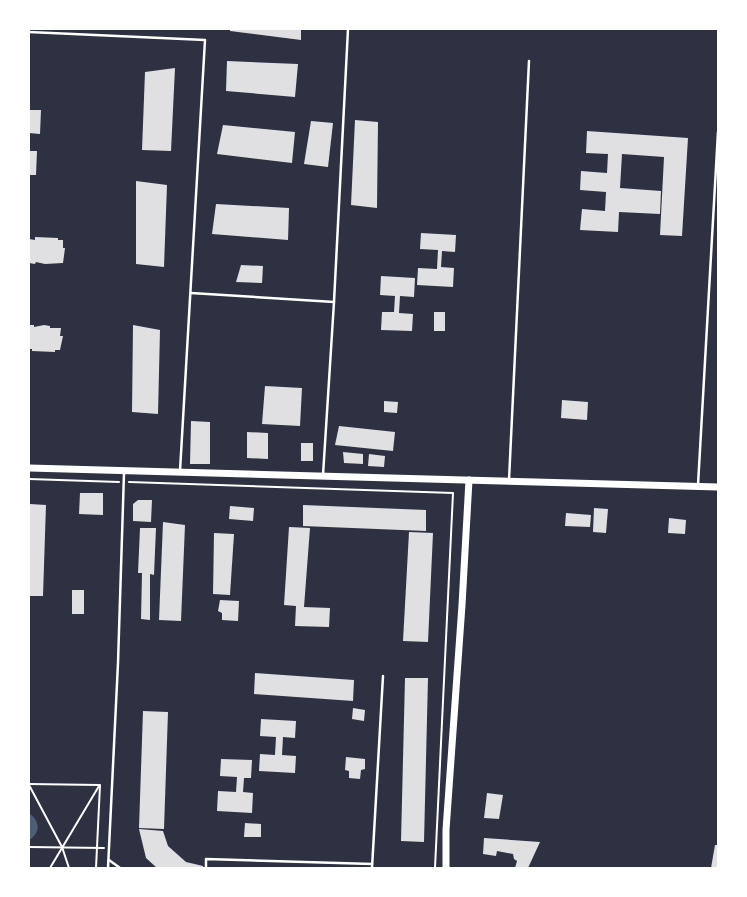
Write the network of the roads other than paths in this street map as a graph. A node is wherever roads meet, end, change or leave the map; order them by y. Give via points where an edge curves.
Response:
1 (348, 29) edge
2 (29, 32) edge
3 (529, 61) dead end
4 (718, 132) edge
5 (191, 293) junction
6 (334, 302) junction
7 (29, 468) edge
8 (124, 472) junction
9 (180, 473) junction
10 (323, 477) junction
11 (469, 480) junction
12 (509, 481) junction
13 (697, 486) junction
14 (718, 487) edge
15 (383, 676) dead end
16 (109, 860) junction
17 (372, 864) junction
18 (108, 868) edge
19 (120, 868) edge
20 (206, 868) edge
21 (372, 868) edge
22 (446, 868) edge

1 - 6 lane
2 - 5 lane via 205,40
3 - 12 lane
4 - 13 lane
5 - 6 lane
5 - 9 lane
6 - 10 lane
7 - 8 street
8 - 9 street
8 - 16 lane
9 - 10 street
10 - 11 street
11 - 12 street
11 - 22 street
12 - 13 street
13 - 14 street
15 - 17 lane
16 - 18 lane
16 - 19 lane
17 - 20 lane via 206,859
17 - 21 lane

